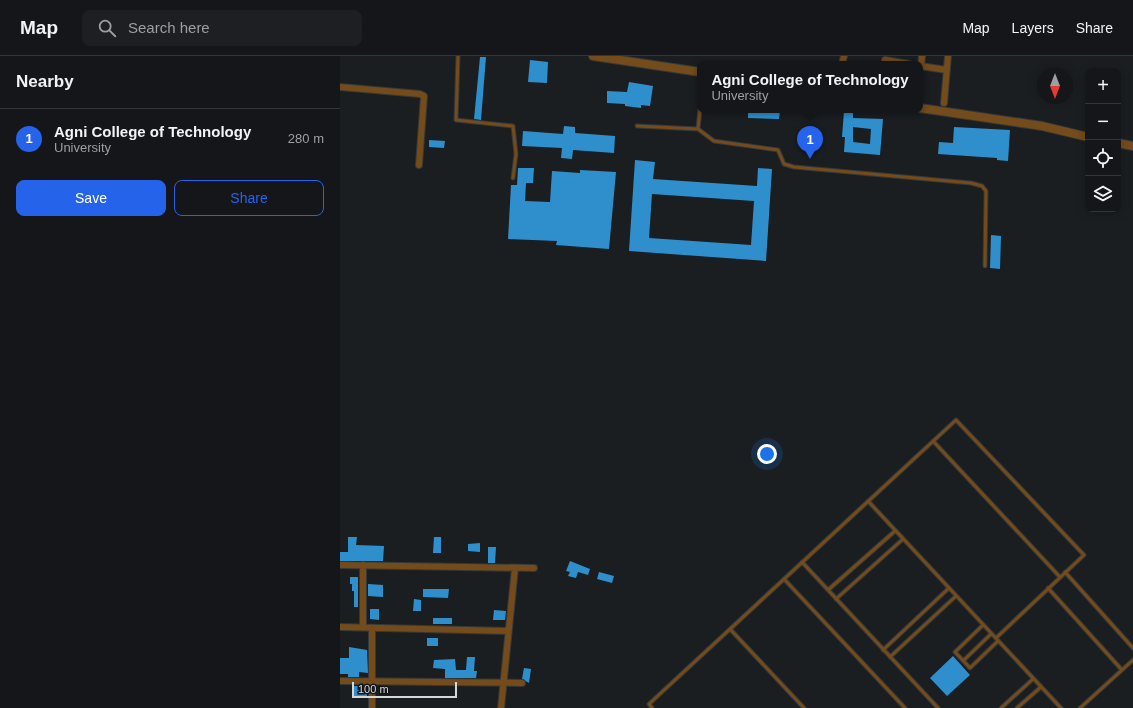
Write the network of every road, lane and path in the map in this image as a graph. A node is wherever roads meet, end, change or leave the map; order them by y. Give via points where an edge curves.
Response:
1 (458, 56) edge
2 (593, 56) edge
3 (948, 56) edge
4 (604, 57) edge
5 (923, 66) edge
6 (947, 70) junction
7 (697, 72) edge
8 (340, 87) edge
9 (944, 103) dead end
10 (923, 108) edge
11 (700, 113) edge
12 (636, 126) dead end
13 (698, 129) junction
14 (1085, 136) edge
15 (1121, 144) edge
16 (1133, 146) edge
17 (419, 165) dead end
18 (513, 178) dead end
19 (985, 266) dead end
20 (933, 441) junction
21 (868, 501) junction
22 (895, 531) junction
23 (903, 539) junction
24 (802, 562) junction
25 (340, 565) edge
26 (363, 565) junction
27 (515, 568) junction
28 (534, 568) dead end
29 (1065, 572) junction
30 (1060, 577) junction
31 (784, 579) junction
32 (949, 588) junction
33 (1048, 588) junction
34 (828, 590) junction
35 (956, 596) junction
36 (836, 599) junction
37 (983, 625) junction
38 (340, 627) edge
39 (364, 627) junction
40 (372, 628) junction
41 (730, 629) junction
42 (508, 631) junction
43 (991, 634) junction
44 (996, 638) junction
45 (998, 641) junction
46 (1133, 648) edge
47 (883, 650) junction
48 (890, 657) junction
49 (964, 660) junction
50 (1133, 660) edge
51 (1122, 670) junction
52 (1034, 679) junction
53 (372, 680) junction
54 (340, 681) edge
55 (502, 681) junction
56 (522, 683) dead end
57 (1041, 687) junction
58 (372, 708) edge
59 (501, 708) edge
60 (652, 708) edge
61 (804, 708) edge
62 (905, 708) edge
63 (938, 708) edge
64 (1001, 708) edge
65 (1017, 708) edge
66 (1061, 708) edge
67 (1080, 708) edge

1 - 18 lane via 456,120 513,126 516,154
2 - 4 street
3 - 6 street
4 - 7 street
5 - 6 street
6 - 9 street
8 - 17 street via 424,96
10 - 14 street via 1042,126
11 - 13 lane
12 - 13 lane
13 - 19 lane via 714,141 778,150 784,164 794,167 982,186 986,190
15 - 16 street
20 - 21 lane
20 - 29 lane via 956,420 1084,554
20 - 30 lane
21 - 22 lane
21 - 24 lane
22 - 23 lane
22 - 34 lane
23 - 32 lane
23 - 36 lane
24 - 31 lane
24 - 34 lane
25 - 26 street
26 - 27 street
26 - 39 street
27 - 28 street
27 - 42 street
29 - 30 lane
29 - 46 lane
30 - 33 lane
31 - 41 lane
31 - 62 lane
32 - 35 lane
32 - 47 lane
33 - 44 lane
33 - 51 lane
34 - 36 lane
35 - 37 lane
35 - 48 lane
36 - 47 lane
37 - 43 lane
37 - 49 lane via 955,652
38 - 39 street
39 - 40 street
40 - 42 street
40 - 53 street
41 - 60 lane via 649,704
41 - 61 lane
42 - 55 street
43 - 44 lane
43 - 49 lane
44 - 45 lane
45 - 49 lane via 970,668
45 - 52 lane
47 - 48 lane
48 - 63 lane
50 - 51 lane
51 - 67 lane
52 - 57 lane
52 - 64 lane
53 - 54 street
53 - 55 street
53 - 58 street
55 - 56 street
55 - 59 street
57 - 65 lane
57 - 66 lane

